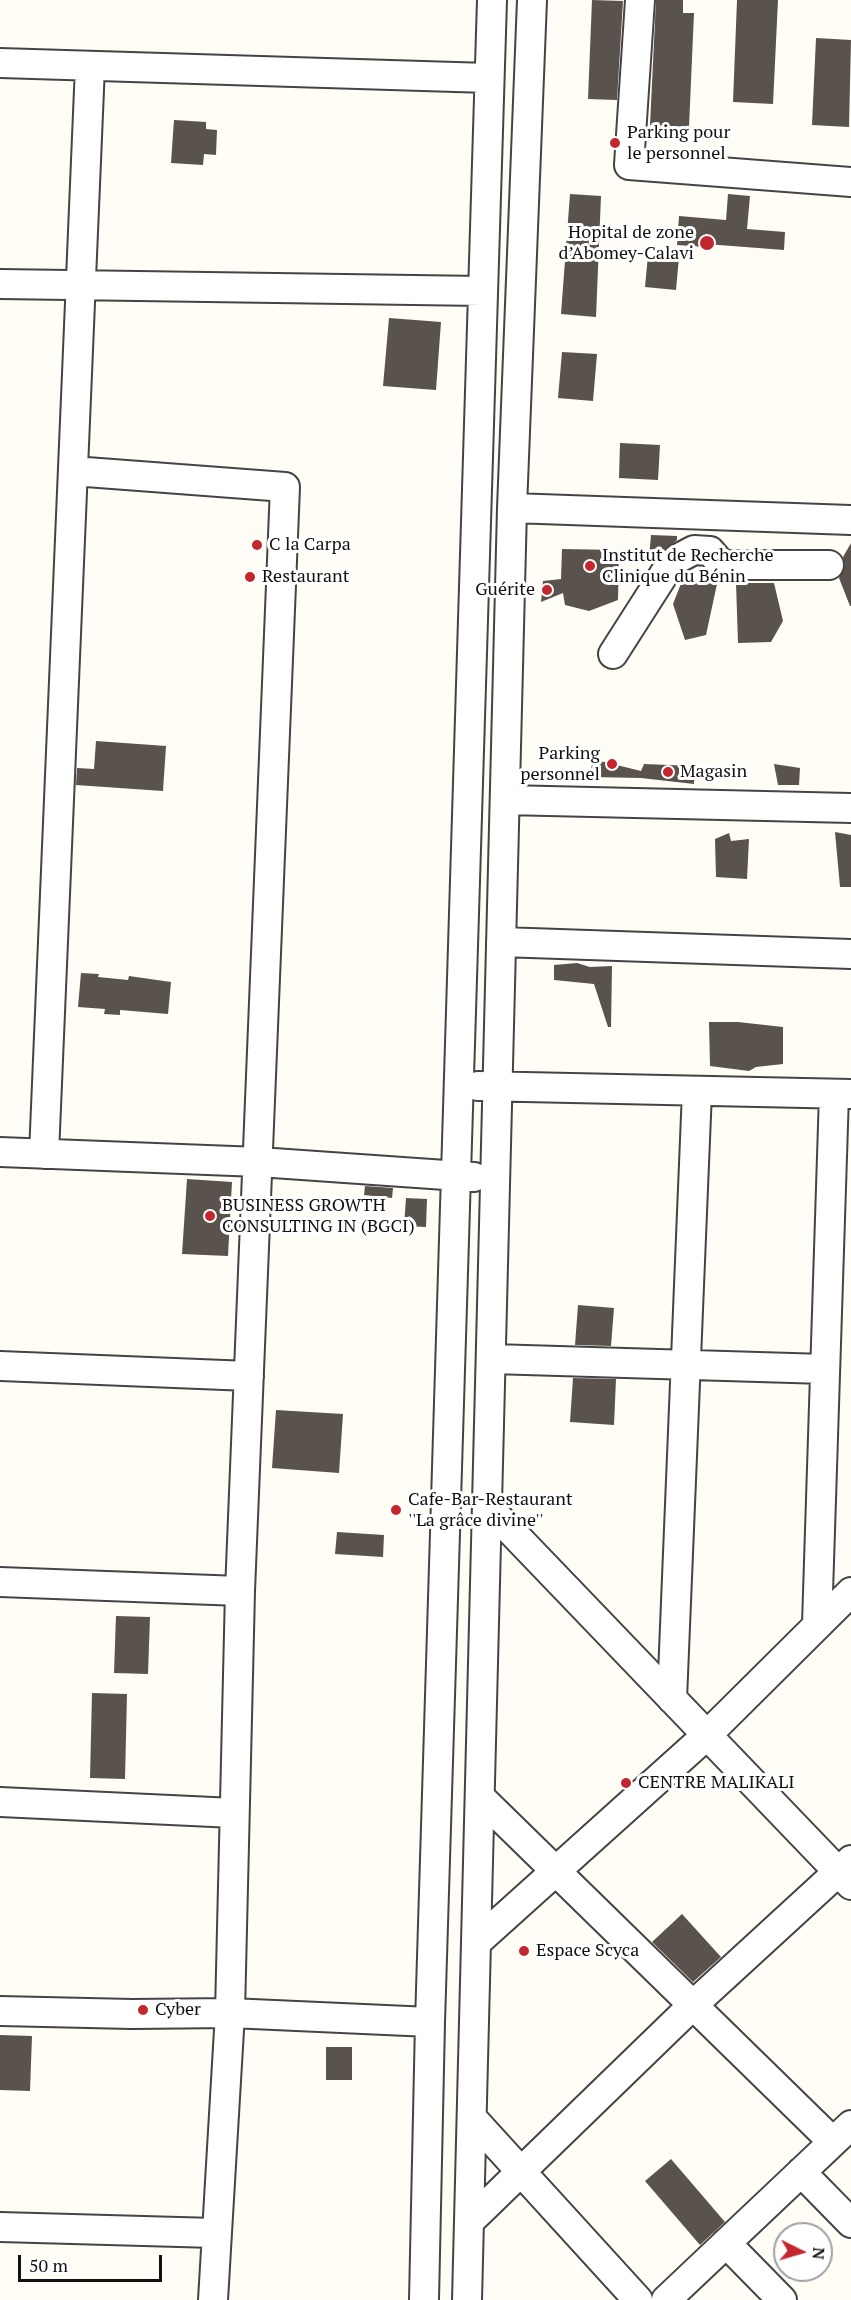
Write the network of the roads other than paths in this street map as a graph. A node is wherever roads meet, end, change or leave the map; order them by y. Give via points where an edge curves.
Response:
1 (492, 0) edge
2 (532, 0) edge
3 (640, 0) edge
4 (0, 63) edge
5 (90, 66) junction
6 (488, 78) junction
7 (851, 182) edge
8 (0, 284) edge
9 (81, 285) junction
10 (482, 291) junction
11 (73, 471) junction
12 (512, 508) junction
13 (851, 520) edge
14 (829, 566) dead end
15 (613, 654) dead end
16 (505, 800) junction
17 (851, 808) edge
18 (501, 942) junction
19 (851, 954) edge
20 (458, 1086) junction
21 (498, 1086) junction
22 (696, 1091) junction
23 (842, 1094) edge
24 (0, 1152) edge
25 (44, 1154) junction
26 (259, 1162) junction
27 (455, 1176) junction
28 (496, 1179) junction
29 (492, 1359) junction
30 (687, 1365) junction
31 (0, 1366) edge
32 (825, 1369) junction
33 (249, 1376) junction
34 (488, 1507) junction
35 (820, 1556) junction
36 (0, 1582) edge
37 (851, 1586) edge
38 (240, 1590) junction
39 (851, 1592) edge
40 (818, 1624) junction
41 (672, 1699) junction
42 (707, 1735) junction
43 (481, 1798) junction
44 (0, 1802) edge
45 (234, 1814) junction
46 (555, 1869) junction
47 (847, 1873) edge
48 (478, 1941) junction
49 (693, 2005) junction
50 (0, 2011) edge
51 (230, 2013) junction
52 (430, 2022) junction
53 (473, 2119) junction
54 (842, 2134) edge
55 (521, 2171) junction
56 (801, 2172) junction
57 (470, 2221) junction
58 (851, 2223) edge
59 (0, 2227) edge
60 (215, 2233) junction
61 (726, 2243) junction
62 (213, 2300) edge
63 (424, 2300) edge
64 (467, 2300) edge
65 (638, 2300) edge
66 (666, 2300) edge
67 (782, 2300) edge

1 - 6 street
2 - 12 street
3 - 7 street via 629,165
4 - 5 street
5 - 6 street
5 - 9 street
6 - 10 street
8 - 9 street
9 - 10 street
9 - 11 street
10 - 20 street
11 - 25 street
11 - 26 street via 285,487
12 - 13 street
12 - 16 street
14 - 15 street via 722,565 710,551 694,550 666,571
16 - 17 street
16 - 18 street
18 - 19 street
18 - 21 street
20 - 21 street
20 - 27 street
21 - 22 street
21 - 28 street
22 - 23 street
22 - 30 street
23 - 32 street
24 - 25 street
25 - 26 street
26 - 27 street
26 - 33 street
27 - 28 street
27 - 52 street
28 - 29 street
29 - 30 street
29 - 34 street
30 - 32 street
30 - 41 street
31 - 33 street
32 - 35 street
33 - 38 street
34 - 41 street
34 - 43 street
35 - 37 street
35 - 40 street
36 - 38 street
38 - 45 street
39 - 40 street
40 - 42 street
41 - 42 street
42 - 46 street
42 - 47 street
43 - 46 street
43 - 48 street
44 - 45 street
45 - 51 street
46 - 48 street
46 - 49 street
47 - 49 street
48 - 53 street
49 - 54 street
49 - 55 street
50 - 51 street
51 - 52 street
51 - 60 street
52 - 63 street
53 - 55 street
53 - 57 street
54 - 56 street
55 - 57 street
55 - 65 street
56 - 58 street
56 - 61 street
57 - 64 street
59 - 60 street
60 - 62 street
61 - 66 street
61 - 67 street

